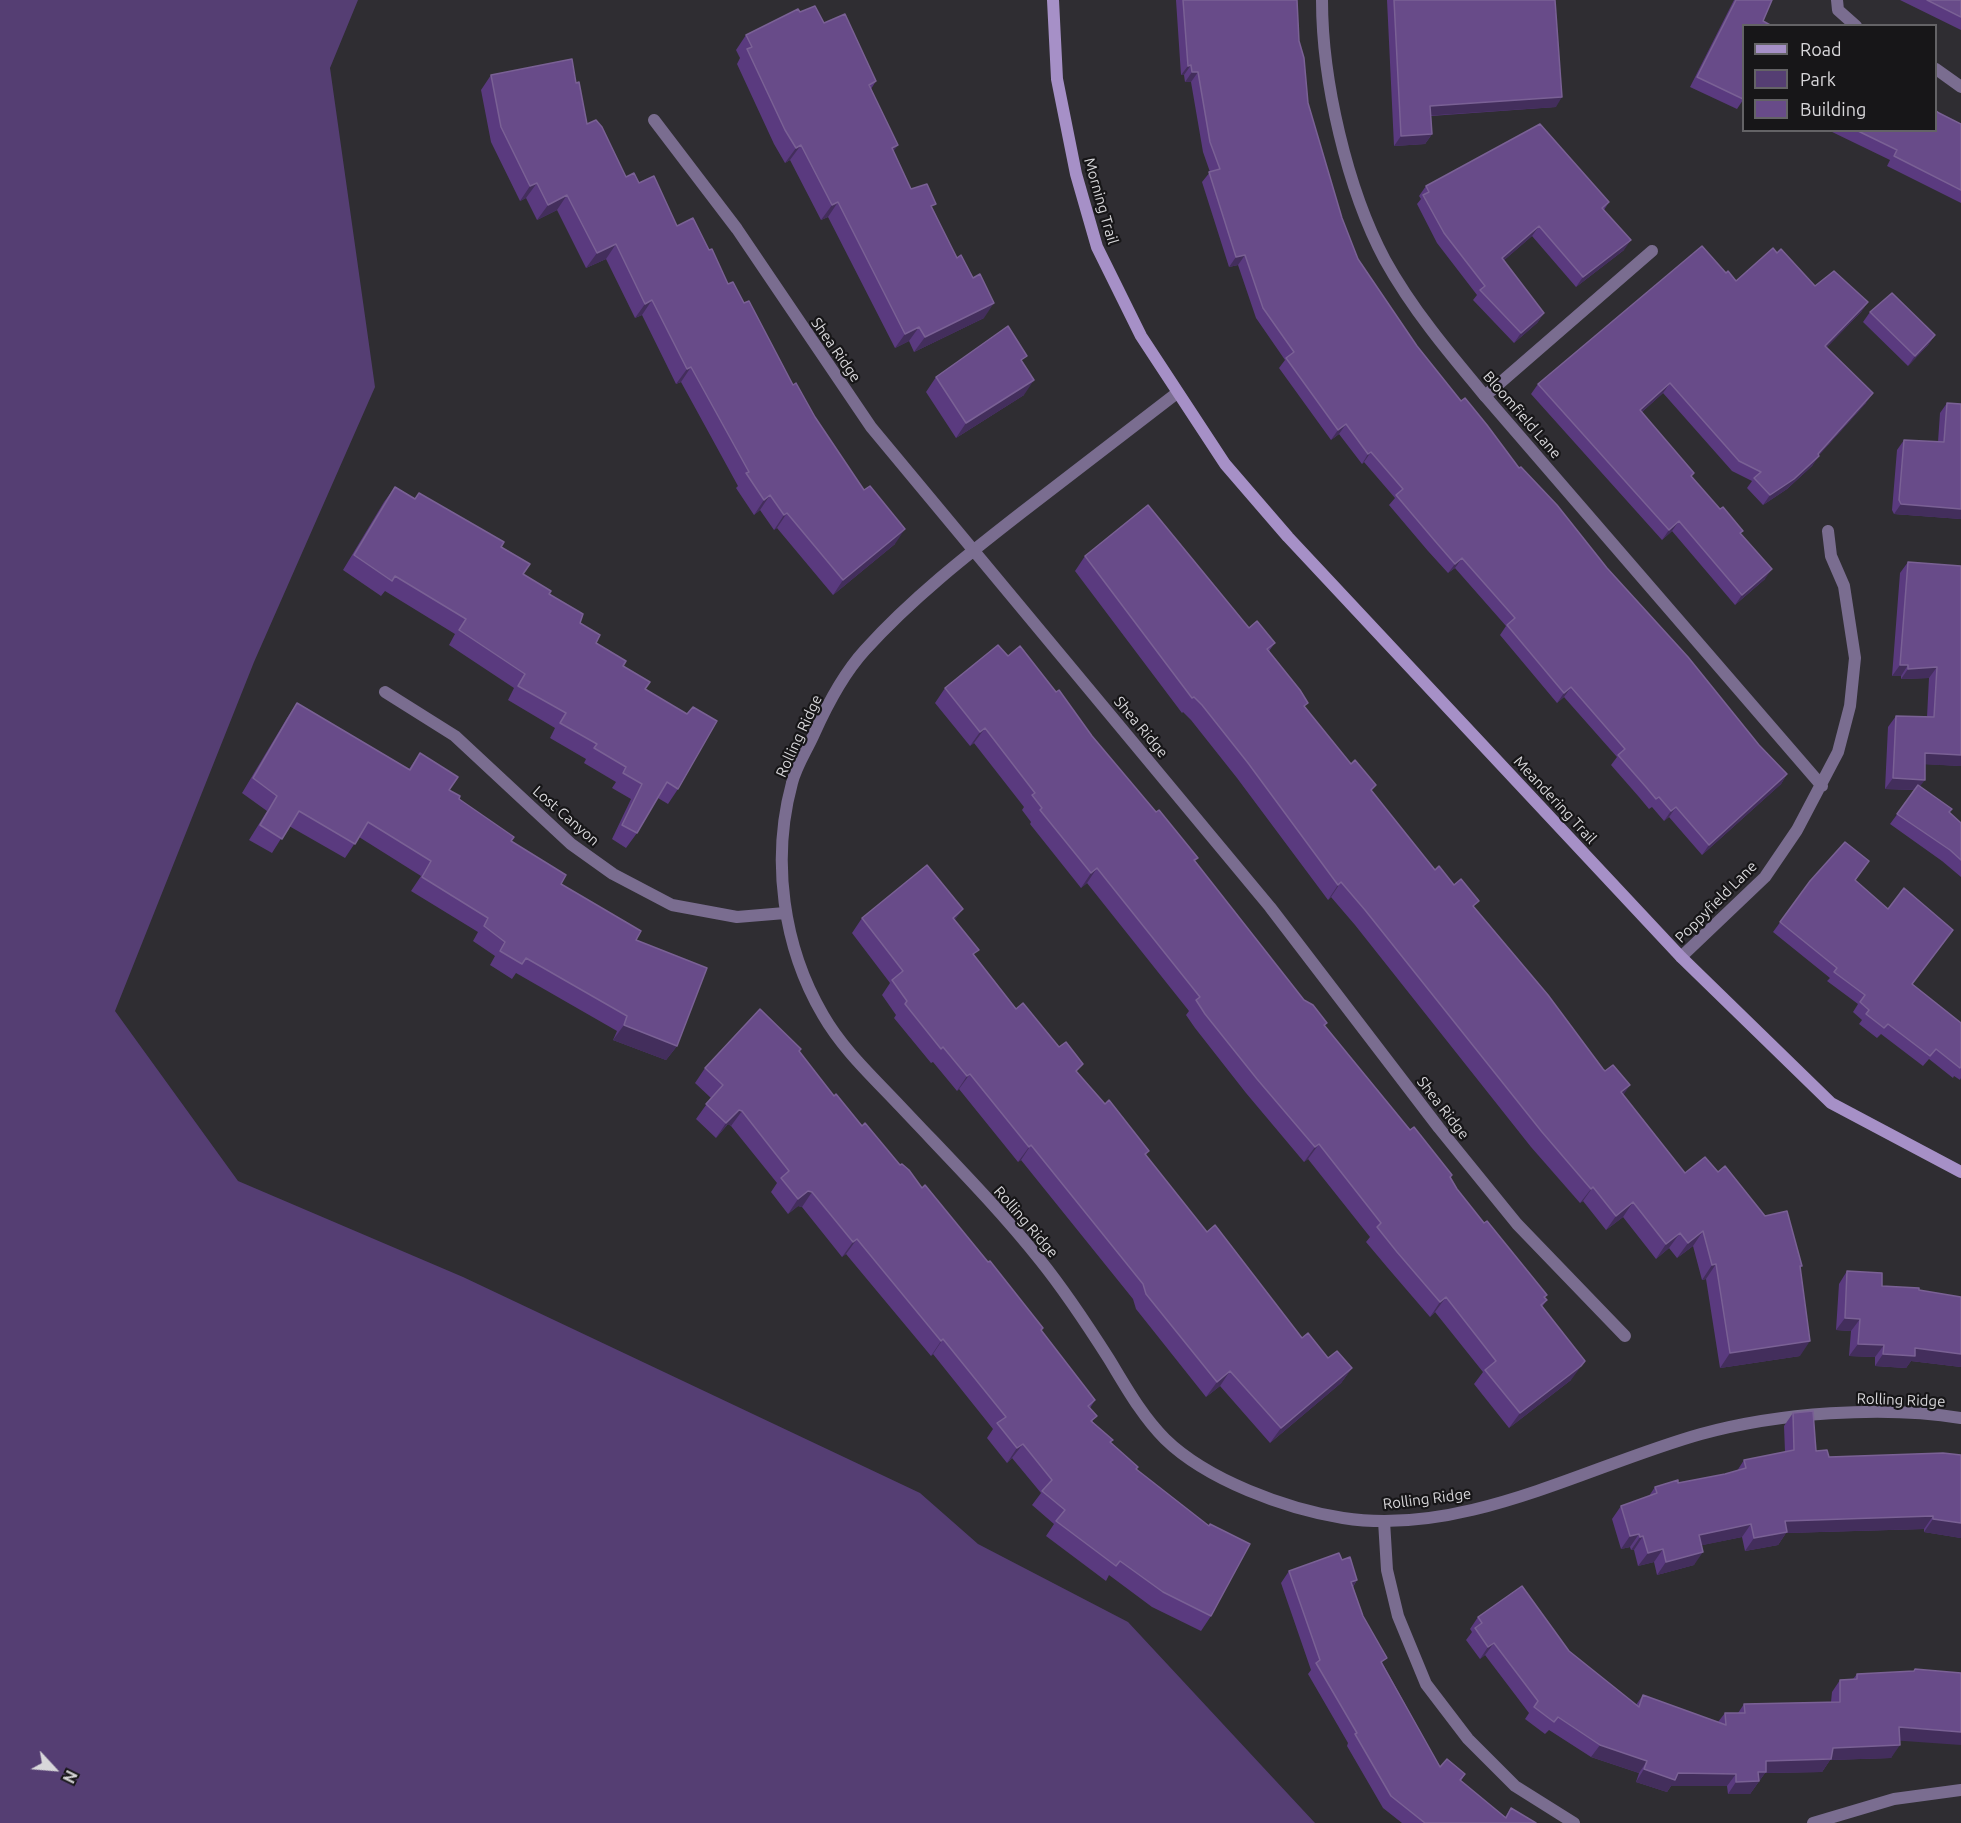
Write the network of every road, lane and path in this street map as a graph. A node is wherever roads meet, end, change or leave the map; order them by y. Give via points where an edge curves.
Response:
1 (1053, 0) edge
2 (1322, 0) edge
3 (1837, 0) edge
4 (1854, 24) edge
5 (1937, 70) edge
6 (1961, 87) edge
7 (654, 120) dead end
8 (1652, 251) dead end
9 (1177, 393) junction
10 (1485, 396) junction
11 (1828, 531) dead end
12 (974, 550) junction
13 (385, 692) dead end
14 (1822, 786) junction
15 (785, 913) junction
16 (1682, 957) junction
17 (1961, 1172) edge
18 (1625, 1336) dead end
19 (1961, 1418) edge
20 (1384, 1521) junction
21 (1961, 1790) edge
22 (1574, 1823) edge
23 (1814, 1823) edge

1 - 9 street, Morning Trail via 1057,79 1076,174 1097,247 1141,336
2 - 10 street, Bloomfield Lane via 1322,27 1338,125 1362,208 1386,260 1426,323
3 - 4 street via 1838,10
5 - 6 street
7 - 12 street, Shea Ridge via 737,229 871,427
8 - 10 street
9 - 12 street, Rolling Ridge
9 - 16 street, Meandering Trail via 1225,464 1288,537
10 - 14 street, Bloomfield Lane
11 - 14 street, Poppyfield Lane via 1831,556 1844,585 1855,658 1850,706 1838,752
12 - 15 street, Rolling Ridge via 862,653 826,709 792,781 781,849
12 - 18 street, Shea Ridge via 1270,907 1510,1215
13 - 15 street, Lost Canyon via 454,736 571,844 613,874 672,905 737,917
14 - 16 street, Poppyfield Lane via 1765,877
15 - 20 street, Rolling Ridge via 803,975 825,1019 855,1059 1041,1261 1138,1406 1167,1441 1211,1473 1286,1504 1344,1518
16 - 17 street, Meandering Trail via 1831,1103
19 - 20 street, Rolling Ridge via 1937,1414 1810,1413 1704,1433 1486,1507
20 - 22 street via 1387,1570 1398,1616 1426,1684 1468,1739 1515,1786
21 - 23 street via 1894,1799

